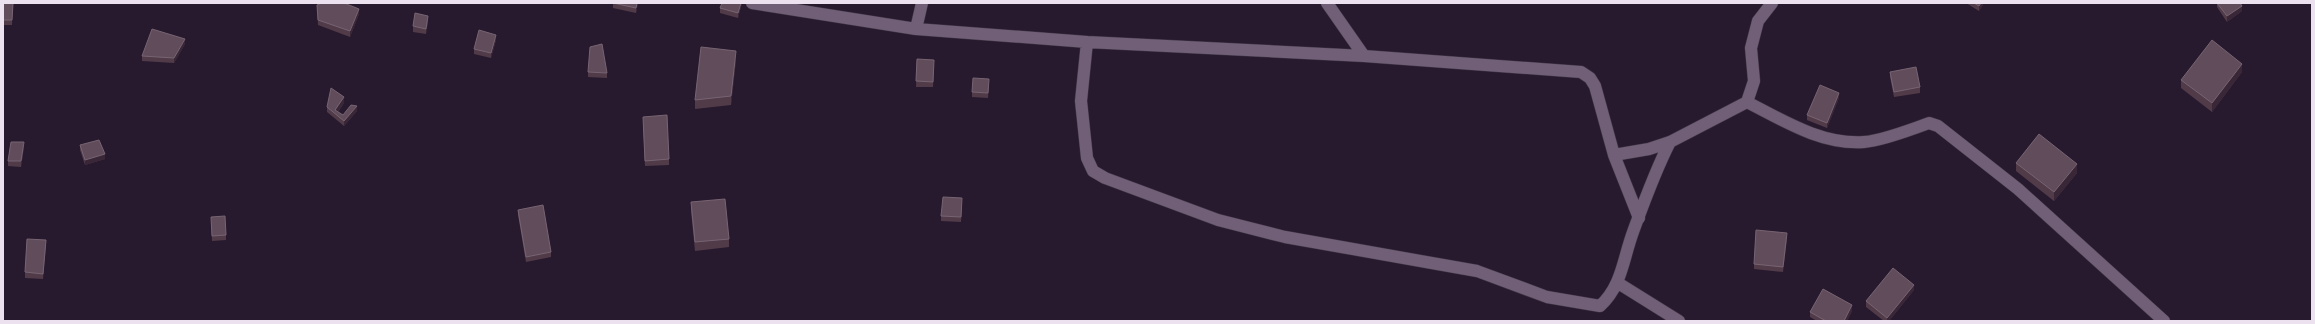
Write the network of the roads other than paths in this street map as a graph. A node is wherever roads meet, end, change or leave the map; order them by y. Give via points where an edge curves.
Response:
1 (752, 3) edge
2 (922, 3) edge
3 (1326, 3) edge
4 (1772, 3) edge
5 (916, 29) junction
6 (1087, 42) junction
7 (1364, 56) junction
8 (1747, 102) junction
9 (1670, 142) junction
10 (1614, 155) junction
11 (1639, 218) junction
12 (1618, 283) junction
13 (1679, 321) edge
14 (2164, 321) edge

1 - 5 street
2 - 5 street
3 - 7 street
4 - 8 street via 1758,21 1751,48 1754,81
5 - 6 street
6 - 7 street
6 - 12 street via 1081,101 1087,158 1093,171 1105,178 1218,220 1285,237 1477,271 1546,297 1600,306
7 - 10 street via 1581,72 1590,78 1595,86
8 - 9 street
8 - 14 street via 1800,129 1838,141 1865,142 1929,123 1938,126 2018,189
9 - 10 street via 1649,149
9 - 11 street via 1655,170
10 - 11 street
11 - 12 street via 1632,233
12 - 13 street

